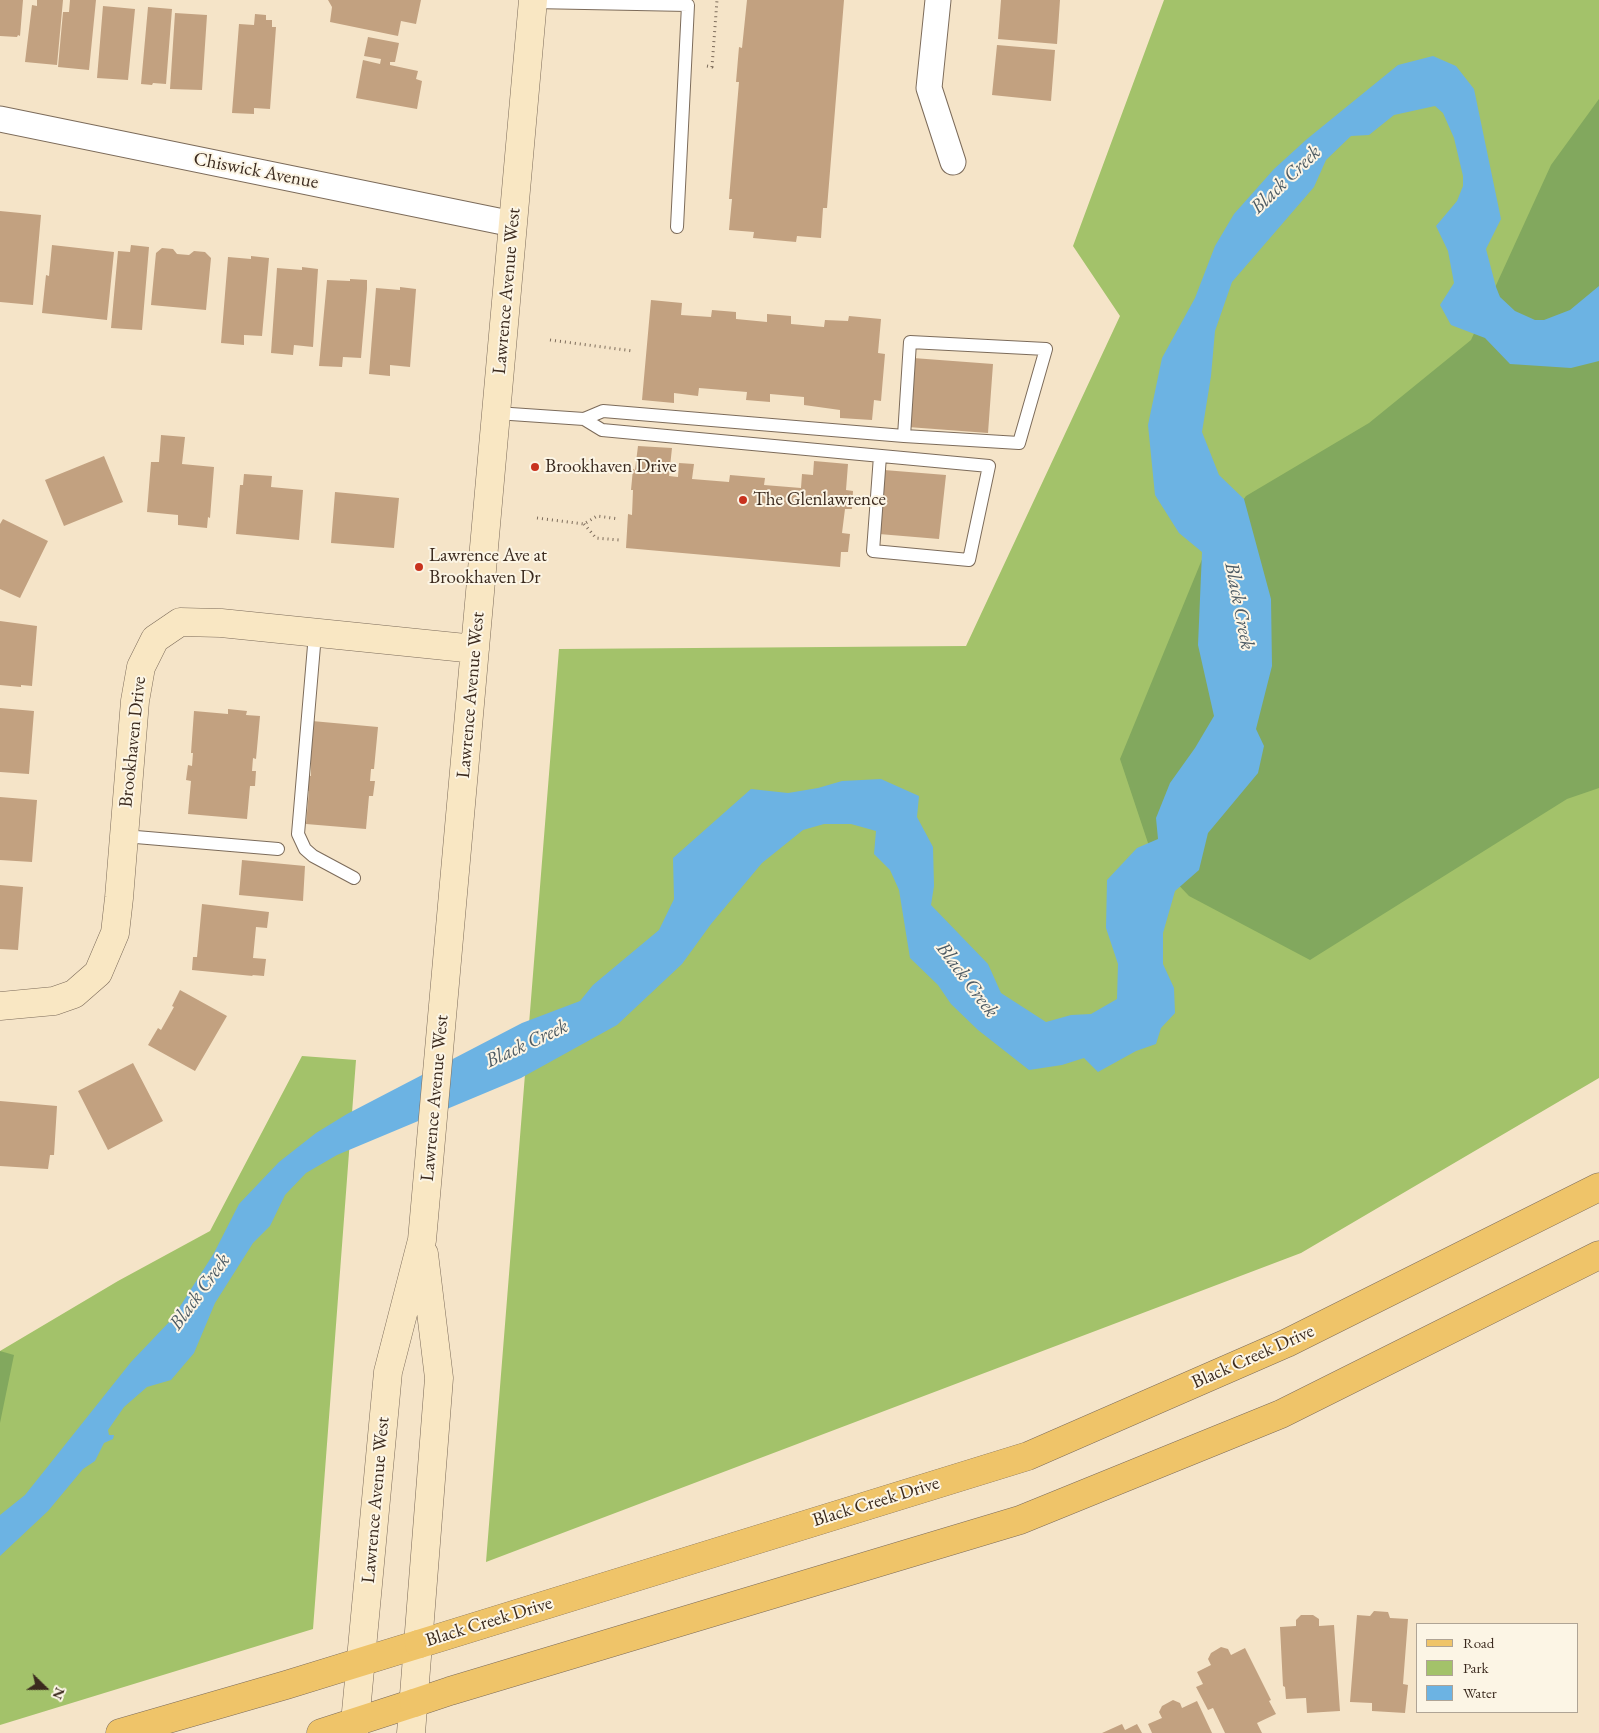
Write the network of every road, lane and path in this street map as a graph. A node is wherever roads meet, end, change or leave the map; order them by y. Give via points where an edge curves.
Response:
1 (938, 0) edge
2 (533, 1) edge
3 (0, 119) edge
4 (953, 162) dead end
5 (513, 224) junction
6 (677, 227) dead end
7 (550, 340) dead end
8 (633, 351) dead end
9 (496, 413) junction
10 (584, 419) junction
11 (904, 436) junction
12 (880, 456) junction
13 (536, 518) dead end
14 (619, 519) dead end
15 (584, 524) junction
16 (619, 540) dead end
17 (315, 634) junction
18 (475, 649) junction
19 (124, 836) junction
20 (278, 850) dead end
21 (354, 878) dead end
22 (0, 1006) edge
23 (1599, 1187) edge
24 (422, 1240) junction
25 (1599, 1254) edge
26 (419, 1644) junction
27 (362, 1661) junction
28 (414, 1703) junction
29 (355, 1728) edge
30 (120, 1733) edge
31 (321, 1733) edge
32 (411, 1733) edge

1 - 4 street via 929,88
2 - 5 main road, Lawrence Avenue West
2 - 6 lane via 688,5
3 - 5 street, Chiswick Avenue
5 - 9 main road, Lawrence Avenue West
7 - 8 path
9 - 10 lane
9 - 18 main road, Lawrence Avenue West
10 - 11 lane via 603,411
10 - 12 lane via 602,430
11 - 11 lane via 1019,443 1046,349 910,342
12 - 12 lane via 988,466 969,560 872,551
13 - 15 path
14 - 15 path via 597,516
15 - 16 path via 596,538
17 - 18 main road, Brookhaven Drive
17 - 19 main road, Brookhaven Drive via 221,623 180,622 155,639 141,667 135,701
17 - 21 lane via 298,834 305,849 313,856
18 - 24 main road, Lawrence Avenue West
19 - 20 lane
19 - 22 main road, Brookhaven Drive via 115,933 98,973 74,994 54,1002
23 - 26 main road, Black Creek Drive via 1287,1343 1028,1456
24 - 26 main road, Lawrence Avenue West via 439,1378
24 - 27 main road, Lawrence Avenue West via 388,1372
25 - 28 main road via 1281,1414 1020,1520
26 - 27 main road, Black Creek Drive
26 - 28 main road, Lawrence Avenue West
27 - 29 main road, Lawrence Avenue West
27 - 30 main road, Black Creek Drive
28 - 29 main road
28 - 32 main road, Lawrence Avenue West
29 - 31 main road

